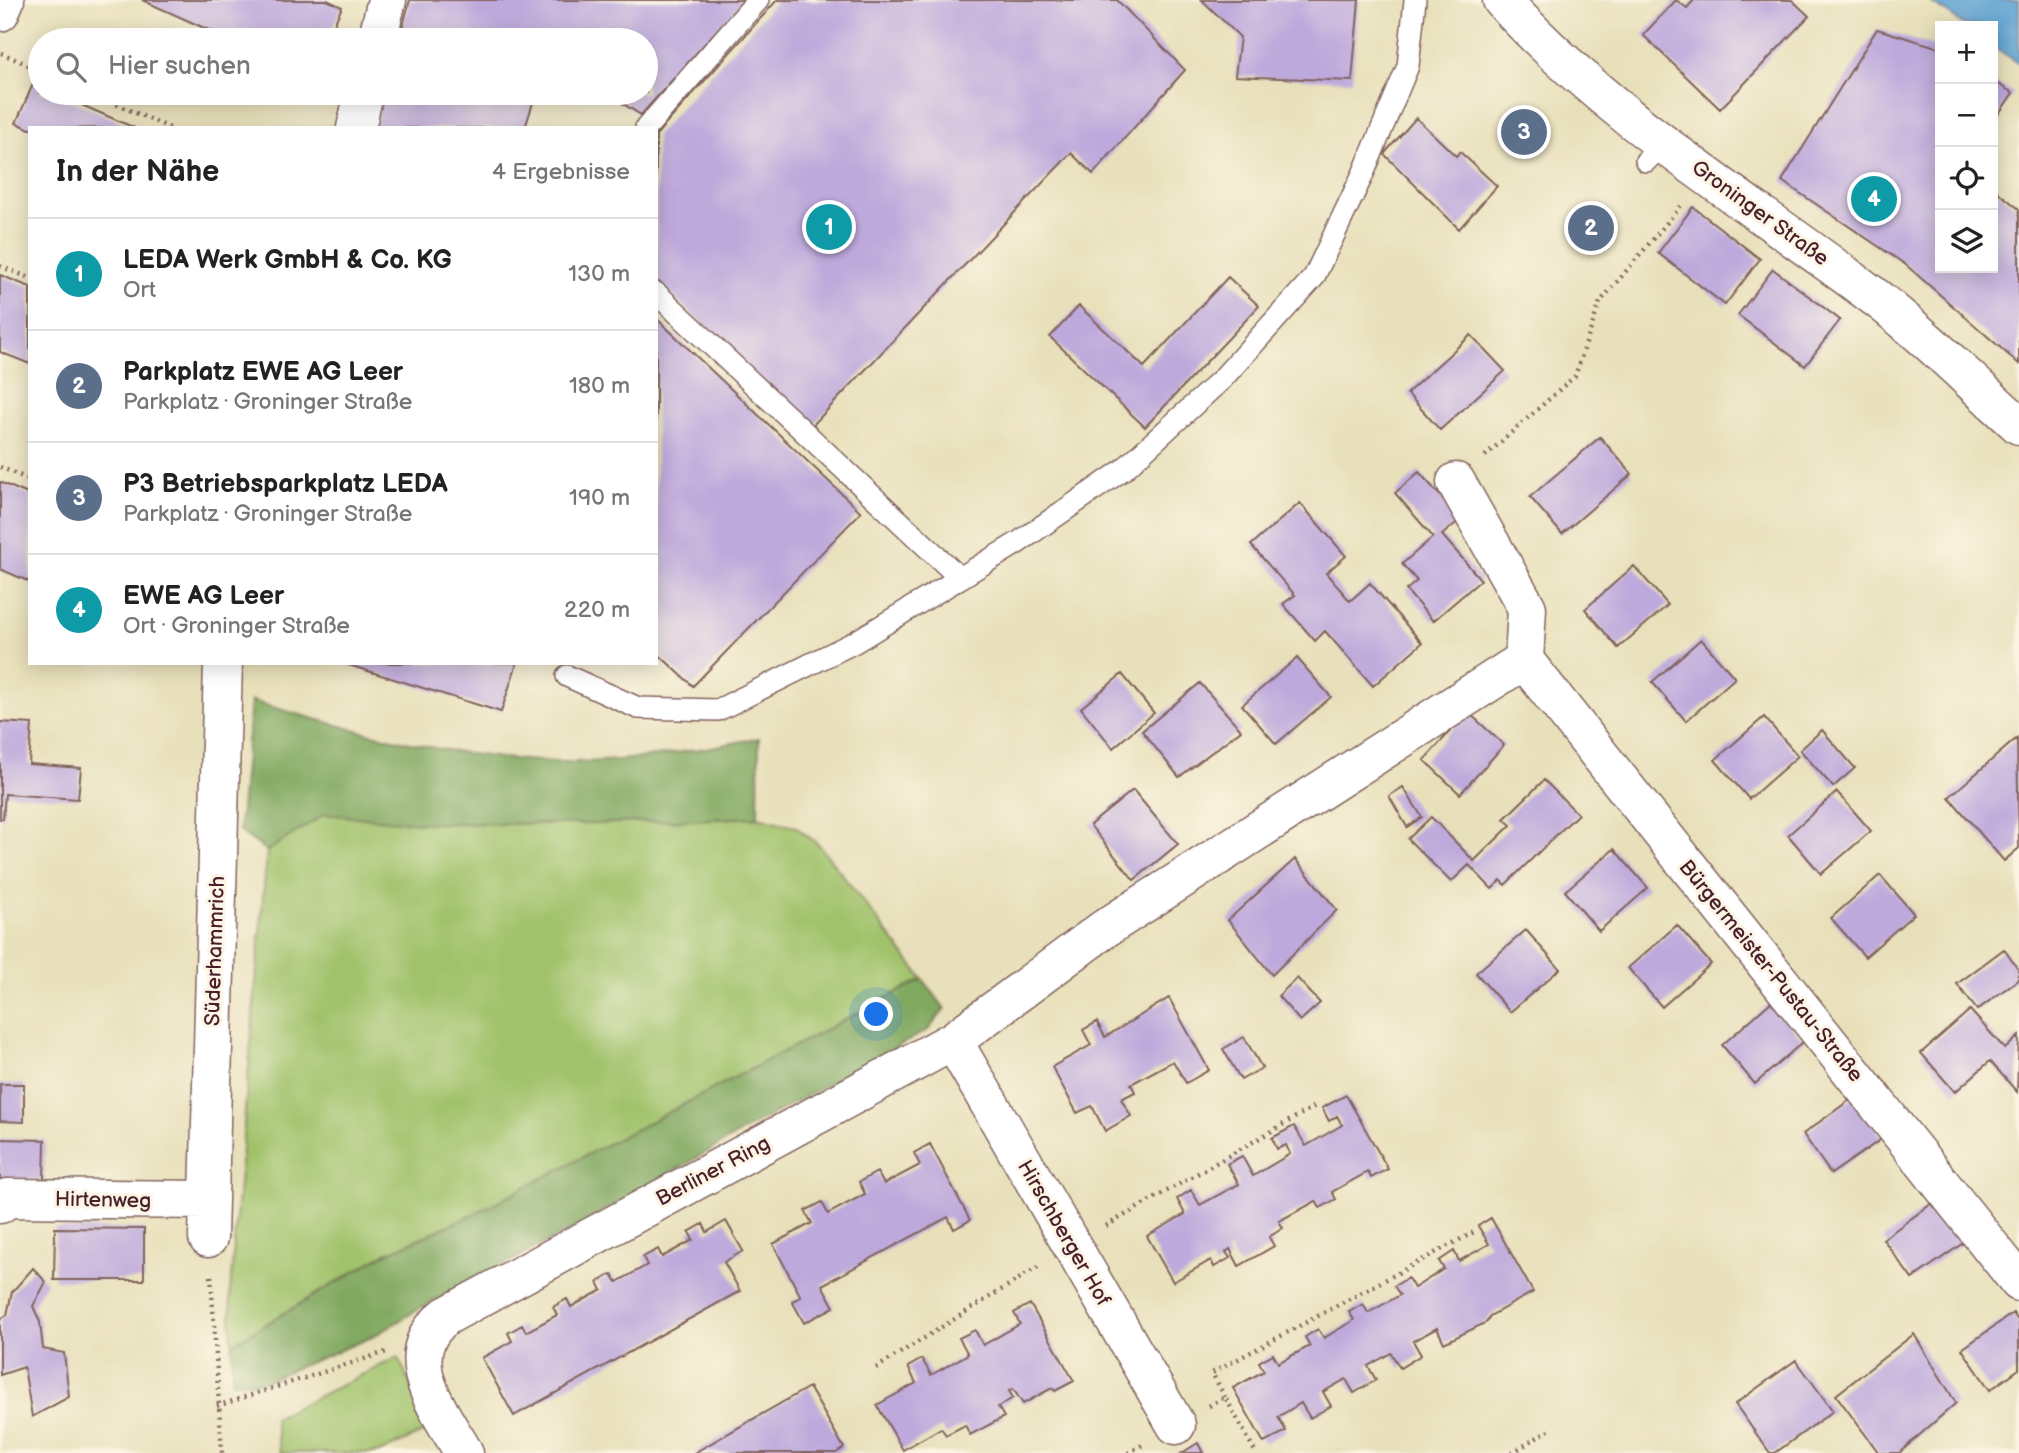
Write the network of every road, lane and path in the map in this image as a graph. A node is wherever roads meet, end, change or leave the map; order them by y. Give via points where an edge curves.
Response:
1 (5, 0) edge
2 (387, 0) edge
3 (758, 0) edge
4 (1415, 0) edge
5 (1502, 0) edge
6 (0, 12) edge
7 (380, 28) edge
8 (0, 52) edge
9 (28, 65) edge
10 (118, 105) edge
11 (361, 105) edge
12 (165, 126) edge
13 (356, 126) edge
14 (648, 126) edge
15 (1711, 177) junction
16 (0, 266) edge
17 (28, 277) edge
18 (658, 295) edge
19 (2019, 425) edge
20 (0, 467) edge
21 (28, 479) edge
22 (1456, 482) joint
23 (960, 578) junction
24 (1524, 660) junction
25 (223, 665) edge
26 (567, 676) dead end
27 (953, 1041) junction
28 (1317, 1105) dead end
29 (208, 1200) junction
30 (0, 1204) edge
31 (1474, 1231) dead end
32 (208, 1238) joint
33 (1072, 1246) junction
34 (2019, 1282) edge
35 (424, 1340) junction
36 (876, 1368) dead end
37 (1225, 1397) junction
38 (217, 1406) junction
39 (1176, 1425) joint
40 (1549, 1430) dead end
41 (222, 1453) edge
42 (464, 1453) edge
43 (1256, 1453) edge
44 (1512, 1453) edge

1 - 6 street
2 - 7 street
3 - 14 lane
4 - 23 lane via 1408,66 1314,276 1222,379 1124,469
5 - 15 street, Groninger Straße via 1655,152
8 - 9 path
10 - 12 path
11 - 13 street
15 - 19 street, Groninger Straße via 1882,303
15 - 22 path via 1600,302 1575,376
16 - 17 path
18 - 23 lane
20 - 21 path
22 - 24 street via 1527,608
23 - 26 lane via 855,642 718,710 638,708
24 - 27 street, Berliner Ring via 1104,929
24 - 34 street, Bürgermeister-Pustau-Straße
25 - 29 street, Süderhammrich
27 - 33 street, Hirschberger Hof
27 - 35 street, Berliner Ring via 446,1316 433,1325
28 - 33 path
29 - 30 street, Hirtenweg via 7,1198
29 - 32 street, Süderhammrich
31 - 37 path via 1212,1373
32 - 38 path
33 - 36 path
33 - 39 street, Hirschberger Hof
35 - 38 path
35 - 42 street via 422,1373
37 - 39 path
37 - 43 path
38 - 41 path
40 - 44 path

